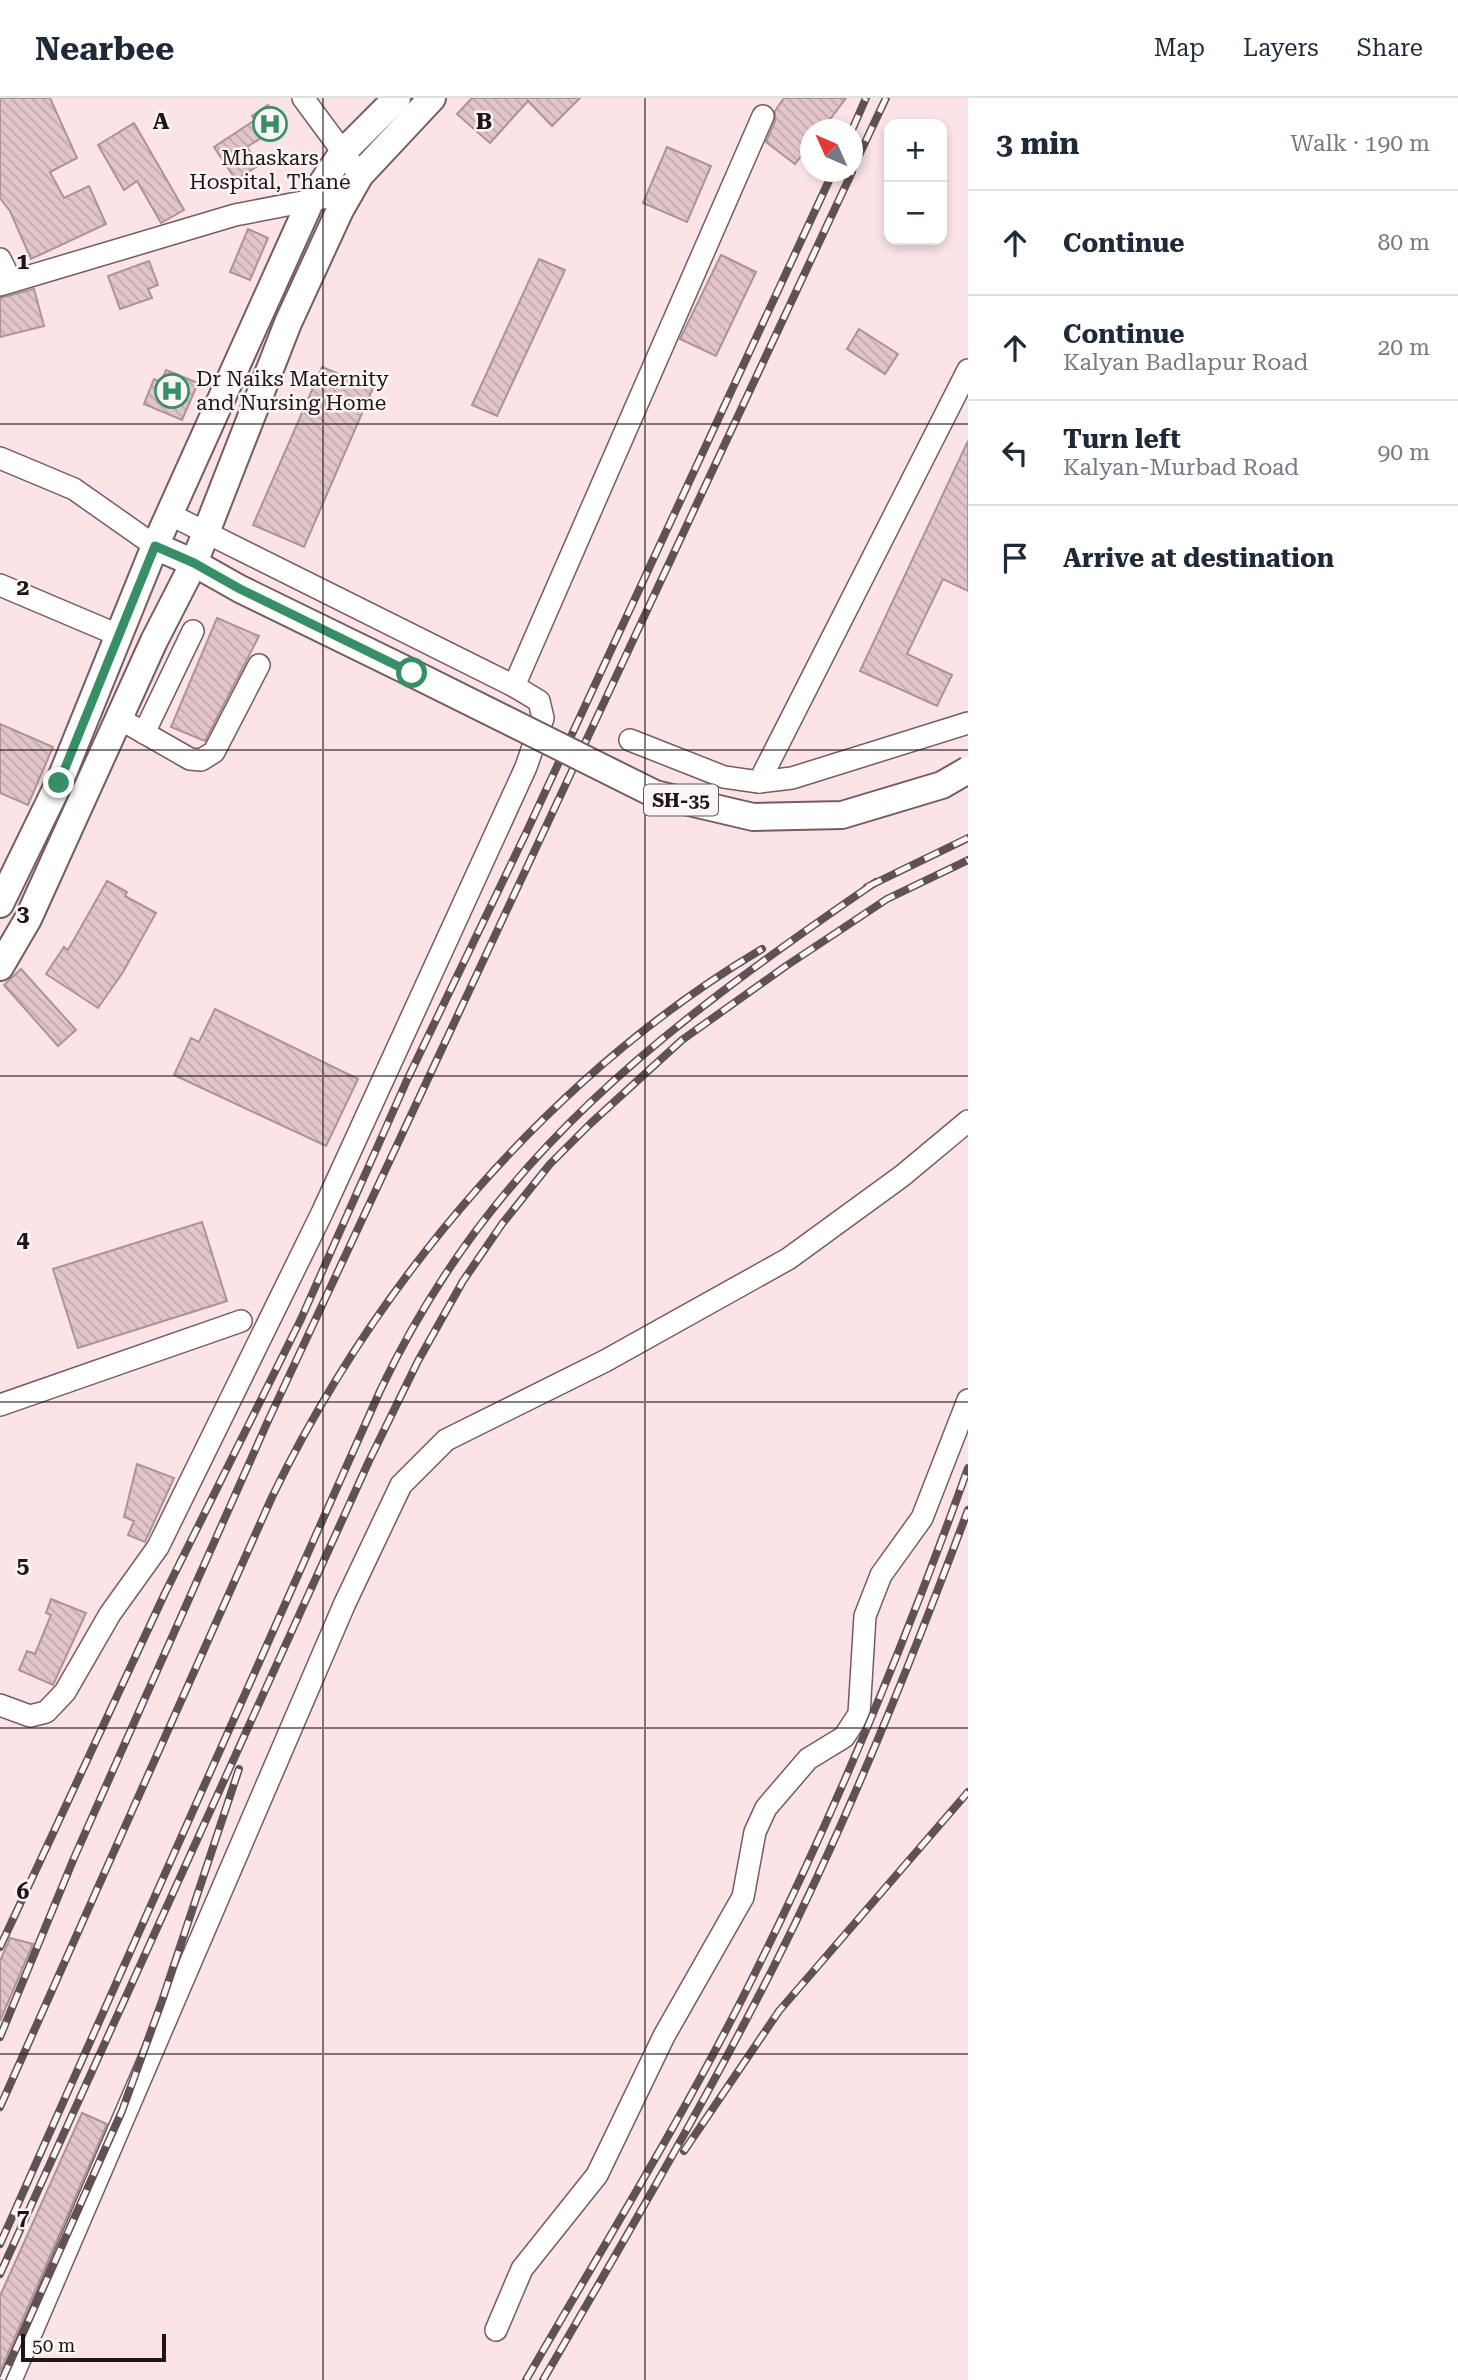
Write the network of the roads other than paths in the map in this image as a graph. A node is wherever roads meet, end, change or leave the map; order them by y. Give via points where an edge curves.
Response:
1 (303, 98) edge
2 (397, 98) edge
3 (432, 98) edge
4 (763, 116) dead end
5 (343, 152) junction
6 (355, 184) junction
7 (311, 200) junction
8 (0, 259) edge
9 (6, 283) edge
10 (968, 370) edge
11 (0, 458) edge
12 (171, 514) junction
13 (208, 531) junction
14 (155, 546) junction
15 (194, 563) junction
16 (0, 585) edge
17 (193, 631) dead end
18 (118, 635) junction
19 (259, 665) dead end
20 (514, 686) junction
21 (120, 719) junction
22 (968, 723) edge
23 (144, 733) junction
24 (629, 740) dead end
25 (968, 770) edge
26 (759, 782) junction
27 (0, 904) edge
28 (0, 967) edge
29 (968, 1121) edge
30 (241, 1321) dead end
31 (968, 1401) edge
32 (0, 1405) edge
33 (0, 1705) edge
34 (496, 2330) dead end
35 (11, 2380) edge

1 - 5 street
2 - 5 main road
3 - 6 main road
4 - 20 street
5 - 6 street
5 - 7 main road
6 - 7 street
6 - 13 main road via 288,323
7 - 9 street via 235,215
7 - 12 main road
8 - 9 street
10 - 26 street
11 - 14 street via 74,489
12 - 13 street
12 - 14 main road
13 - 15 main road
13 - 20 street
14 - 15 main road, SH-35
14 - 18 main road
15 - 21 main road
15 - 25 main road, SH-35, bridge via 655,794 753,817 842,815 942,785
16 - 18 street
17 - 23 street
18 - 27 main road via 59,783
19 - 23 street via 209,757 190,759
20 - 33 street via 539,701 543,709 526,767 322,1213 163,1536 52,1707 30,1716
21 - 23 street
21 - 28 main road via 28,919
22 - 26 street via 792,778
24 - 26 street via 724,777
29 - 35 street via 788,1259 605,1361 446,1440 401,1485 345,1602
30 - 32 street
31 - 34 street via 922,1518 881,1575 865,1616 859,1714 844,1737 808,1759 766,1808 755,1832 743,1897 664,2036 597,2175 522,2269

